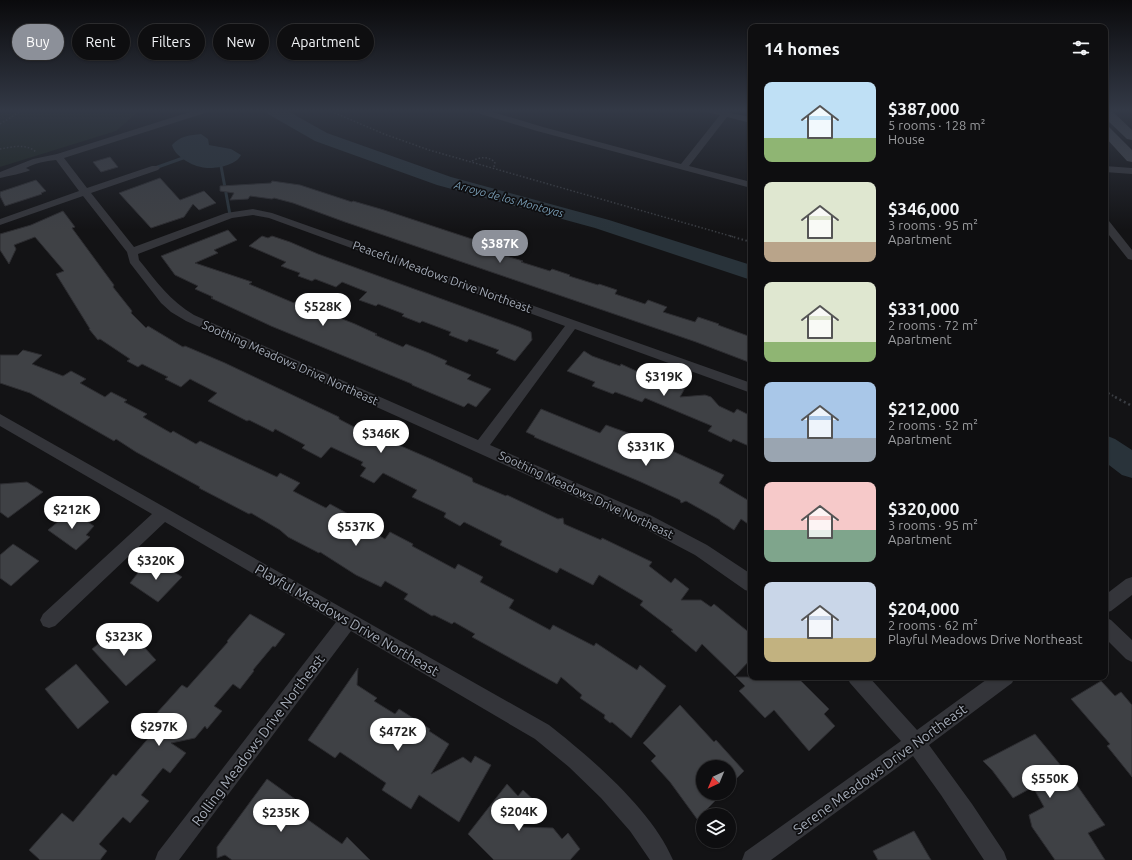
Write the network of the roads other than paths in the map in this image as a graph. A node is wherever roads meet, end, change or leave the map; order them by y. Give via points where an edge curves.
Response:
1 (79, 150) edge
2 (617, 150) edge
3 (697, 150) edge
4 (1124, 150) edge
5 (58, 157) junction
6 (1132, 158) edge
7 (155, 168) dead end
8 (683, 168) junction
9 (1108, 169) edge
10 (16, 170) junction
11 (1132, 171) edge
12 (0, 175) edge
13 (748, 184) edge
14 (86, 192) junction
15 (0, 222) edge
16 (1108, 227) edge
17 (1108, 239) edge
18 (1119, 241) junction
19 (132, 252) junction
20 (1132, 257) edge
21 (573, 324) junction
22 (748, 387) edge
23 (0, 419) edge
24 (480, 447) junction
25 (163, 514) junction
26 (748, 582) edge
27 (1132, 585) edge
28 (1108, 603) edge
29 (49, 620) dead end
30 (349, 620) junction
31 (1108, 629) edge
32 (1132, 653) edge
33 (859, 680) edge
34 (1002, 680) edge
35 (915, 744) junction
36 (166, 860) edge
37 (662, 860) edge
38 (753, 860) edge
39 (996, 860) edge

1 - 5 street
2 - 8 street
3 - 8 street
4 - 6 street
5 - 10 street via 41,159
5 - 10 street via 52,162 27,170
5 - 14 street, Soothing Meadows Drive Northeast
7 - 14 street
8 - 13 street
9 - 11 street
10 - 12 street
14 - 15 street
14 - 19 street, Soothing Meadows Drive Northeast
16 - 18 street
17 - 18 street
18 - 20 street
19 - 21 street, Peaceful Meadows Drive Northeast via 220,217 253,212 272,216
19 - 24 street, Soothing Meadows Drive Northeast via 134,261 165,300 190,318
21 - 22 street, Peaceful Meadows Drive Northeast
21 - 24 street
23 - 25 street, Playful Meadows Drive Northeast
24 - 26 street, Soothing Meadows Drive Northeast via 644,520 701,550
25 - 29 street
25 - 30 street, Playful Meadows Drive Northeast
27 - 28 street
30 - 36 street, Rolling Meadows Drive Northeast
30 - 37 street, Playful Meadows Drive Northeast via 542,732 577,760 616,798
31 - 32 street
33 - 35 street
34 - 35 street, Serene Meadows Drive Northeast
35 - 38 street, Serene Meadows Drive Northeast
35 - 39 street via 962,806

